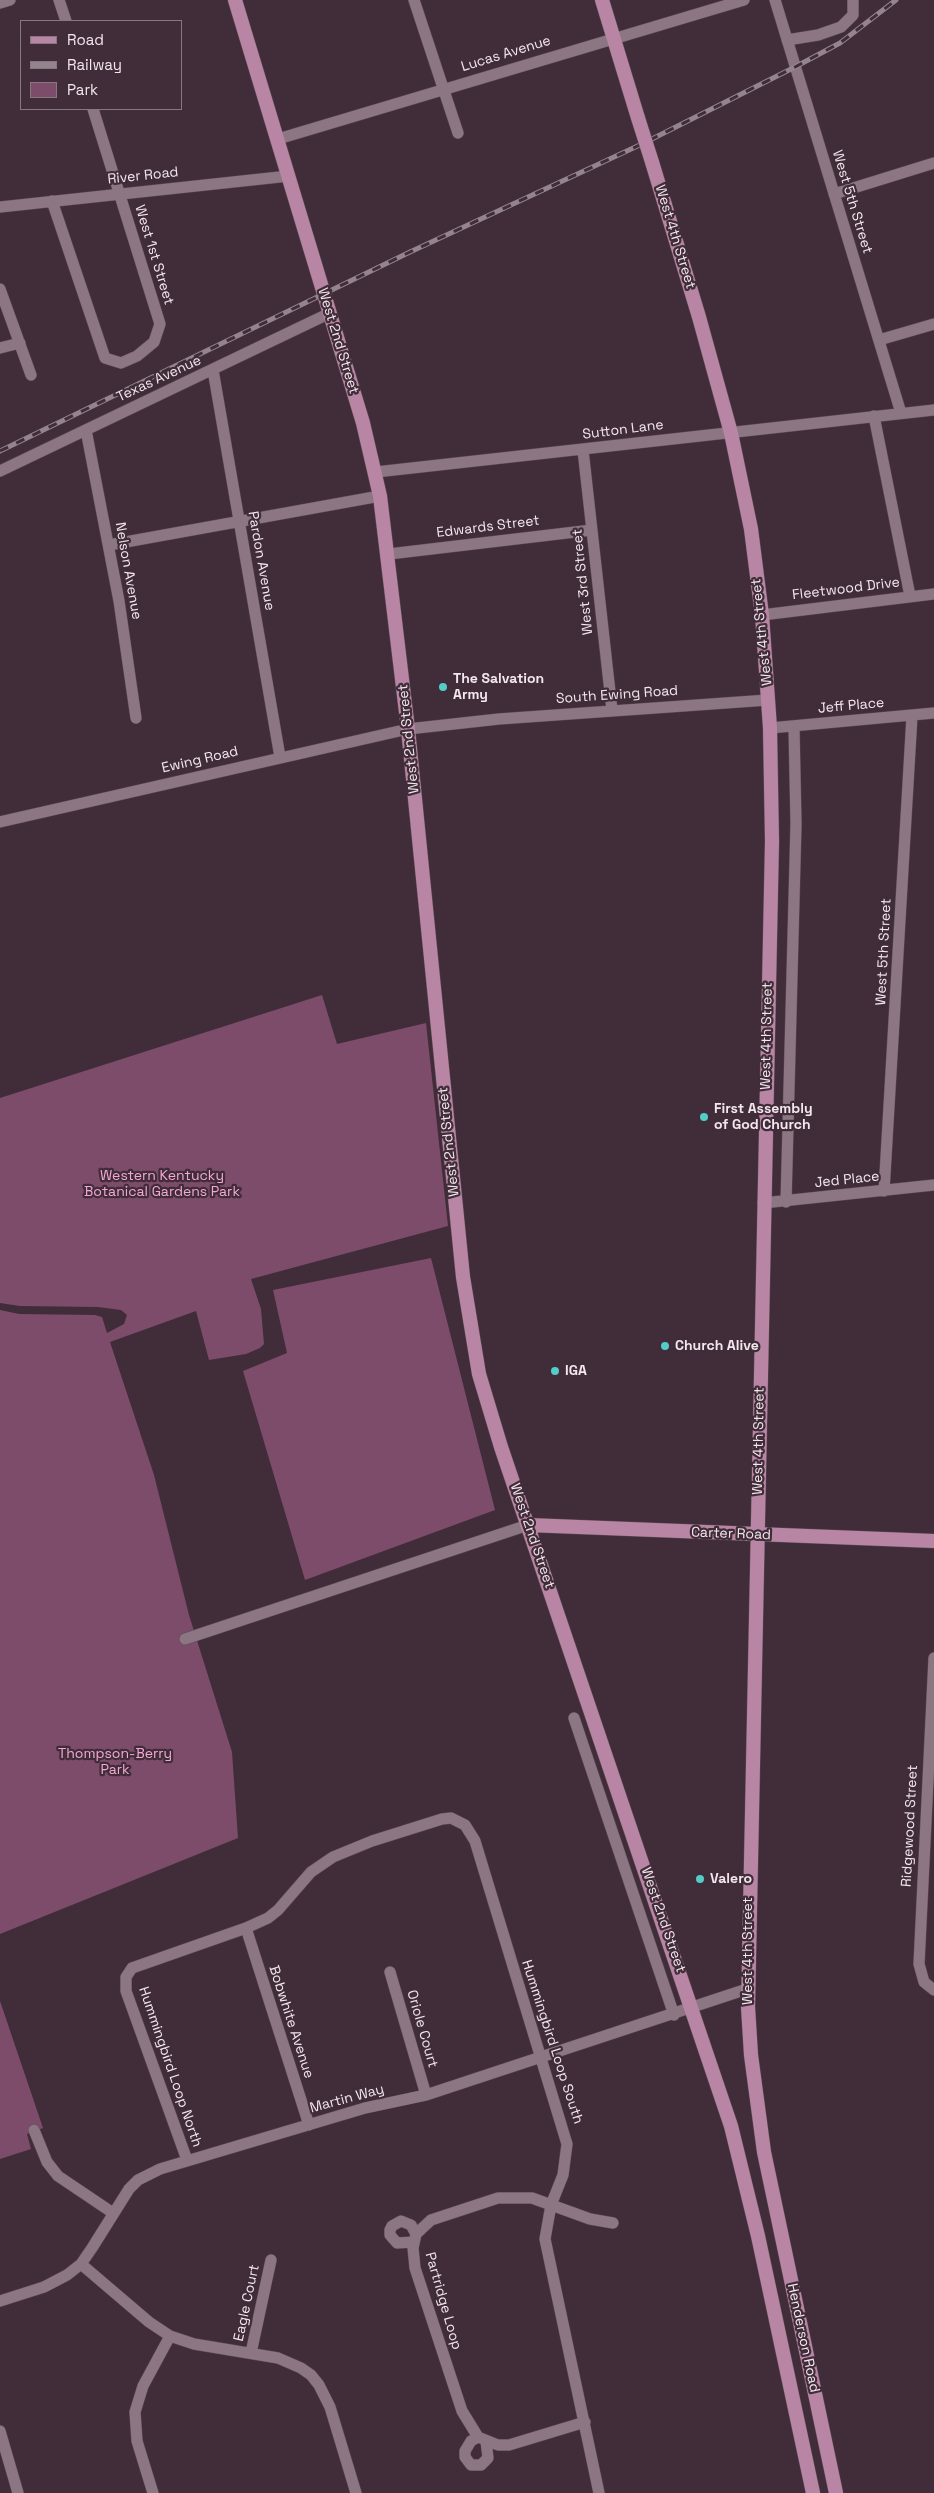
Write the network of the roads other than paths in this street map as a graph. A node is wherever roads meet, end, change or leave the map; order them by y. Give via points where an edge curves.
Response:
1 (10, 0) edge
2 (60, 0) edge
3 (235, 0) edge
4 (414, 0) edge
5 (602, 0) edge
6 (744, 0) edge
7 (775, 0) edge
8 (853, 0) edge
9 (0, 3) edge
10 (66, 20) edge
11 (614, 40) junction
12 (787, 40) junction
13 (444, 89) junction
14 (93, 110) edge
15 (458, 133) dead end
16 (278, 139) junction
17 (934, 163) edge
18 (289, 176) junction
19 (119, 194) junction
20 (834, 194) junction
21 (52, 201) junction
22 (0, 205) edge
23 (0, 289) edge
24 (330, 313) junction
25 (934, 324) edge
26 (879, 340) junction
27 (20, 343) junction
28 (0, 348) edge
29 (213, 370) junction
30 (31, 376) dead end
31 (934, 410) edge
32 (901, 413) junction
33 (874, 416) junction
34 (86, 430) junction
35 (731, 433) junction
36 (583, 450) junction
37 (0, 471) edge
38 (376, 472) junction
39 (380, 496) junction
40 (239, 524) junction
41 (592, 530) junction
42 (109, 545) junction
43 (388, 554) junction
44 (934, 594) edge
45 (910, 596) junction
46 (762, 615) junction
47 (768, 700) junction
48 (612, 710) junction
49 (934, 713) edge
50 (912, 716) junction
51 (136, 718) dead end
52 (794, 727) junction
53 (770, 728) junction
54 (408, 729) junction
55 (280, 757) junction
56 (0, 822) edge
57 (934, 1185) edge
58 (884, 1191) junction
59 (786, 1202) junction
60 (763, 1203) junction
61 (528, 1525) junction
62 (758, 1536) junction
63 (934, 1540) edge
64 (185, 1639) dead end
65 (934, 1658) edge
66 (574, 1718) dead end
67 (605, 1750) junction
68 (586, 1754) junction
69 (929, 1856) edge
70 (246, 1928) junction
71 (390, 1972) dead end
72 (747, 1989) junction
73 (934, 1990) edge
74 (693, 2008) junction
75 (674, 2015) junction
76 (540, 2059) junction
77 (426, 2095) junction
78 (309, 2125) junction
79 (34, 2130) dead end
80 (187, 2160) junction
81 (770, 2182) joint
82 (551, 2205) junction
83 (112, 2213) junction
84 (613, 2223) dead end
85 (272, 2260) dead end
86 (764, 2261) joint
87 (81, 2264) junction
88 (0, 2302) edge
89 (170, 2336) junction
90 (251, 2353) junction
91 (585, 2422) junction
92 (0, 2431) edge
93 (18, 2493) edge
94 (153, 2493) edge
95 (356, 2493) edge
96 (599, 2493) edge
97 (813, 2493) edge
98 (836, 2493) edge

1 - 9 street
2 - 10 street
3 - 16 main road, West 2nd Street
4 - 13 street
5 - 11 main road, West 4th Street
6 - 11 street, Lucas Avenue
7 - 12 street, West 5th Street
8 - 12 street via 853,15 841,27
11 - 13 street, Lucas Avenue
11 - 35 main road, West 4th Street, bridge
12 - 20 street, West 5th Street
13 - 15 street
13 - 16 street, Lucas Avenue
14 - 19 street, West 1st Street
16 - 18 main road, West 2nd Street
17 - 20 street
18 - 19 street, River Road
18 - 24 main road, West 2nd Street
19 - 21 street, River Road
19 - 21 street, West 1st Street via 160,324 154,342 137,356 121,363 105,358
20 - 26 street, West 5th Street
21 - 22 street, River Road
23 - 27 street
24 - 29 street, Texas Avenue
24 - 38 main road, West 2nd Street
25 - 26 street
26 - 32 street, West 5th Street
27 - 28 street
27 - 30 street
29 - 34 street, Texas Avenue
29 - 40 street, Pardon Avenue
31 - 32 street
32 - 33 street, Sutton Lane
33 - 35 street, Sutton Lane
33 - 45 street
34 - 37 street, Texas Avenue
34 - 42 street, Nelson Avenue
35 - 36 street, Sutton Lane
35 - 46 main road, West 4th Street via 750,529
36 - 38 street, Sutton Lane
36 - 41 street, West 3rd Street
38 - 39 main road, West 2nd Street
39 - 40 street
39 - 43 main road, West 2nd Street
40 - 42 street
40 - 55 street, Pardon Avenue
41 - 43 street, Edwards Street
41 - 48 street, West 3rd Street
42 - 51 street, Nelson Avenue
43 - 54 main road, West 2nd Street
44 - 45 street, Fleetwood Drive
45 - 46 street, Fleetwood Drive
46 - 47 main road, West 4th Street
47 - 48 street, South Ewing Road
47 - 53 main road, West 4th Street
48 - 54 street, South Ewing Road
49 - 50 street, Jeff Place
50 - 52 street, Jeff Place
50 - 58 street, West 5th Street
52 - 53 street, Jeff Place
52 - 59 street, West 4th Street via 796,824
53 - 60 main road, West 4th Street via 772,841
54 - 55 street, Ewing Road
54 - 61 main road, West 2nd Street via 469,1326 486,1398
55 - 56 street, Ewing Road
57 - 58 street, Jed Place
58 - 59 street, Jed Place
59 - 60 street, Jed Place
60 - 62 main road, West 4th Street
61 - 62 main road, Carter Road
61 - 64 street
61 - 67 main road, West 2nd Street
62 - 63 main road, Carter Road
62 - 72 main road, West 4th Street
65 - 69 street, Ridgewood Street
66 - 68 street, West 2nd Street
67 - 68 street
67 - 74 main road, West 2nd Street
68 - 75 street, West 2nd Street
69 - 73 street, Ridgewood Street via 918,1964 924,1982
70 - 76 street, Hummingbird Loop South via 278,1910 311,1872 332,1857 372,1841 451,1818 465,1824 475,1841
70 - 78 street, Bobwhite Avenue
70 - 80 street, Hummingbird Loop North via 132,1968 126,1977 131,2009
71 - 77 street, Oriole Court
72 - 74 street, Martin Way
72 - 81 main road, West 4th Street via 754,2084
74 - 75 street, Martin Way
74 - 86 main road, West 2nd Street via 731,2126
75 - 76 street, Martin Way
76 - 77 street, Martin Way
76 - 82 street, Hummingbird Loop South via 567,2144 564,2175
77 - 78 street, Martin Way via 364,2108
78 - 80 street, Martin Way
79 - 83 street via 47,2162 58,2176
80 - 83 street, Martin Way via 138,2180
81 - 98 main road, Henderson Road
82 - 84 street, Partridge Loop via 590,2219
82 - 91 street, Hummingbird Loop South via 545,2227 546,2251
82 - 91 street, Partridge Loop via 522,2196 498,2198 439,2216 415,2238 413,2258 462,2411 482,2439 509,2445
83 - 87 street, Martin Way
85 - 90 street, Eagle Court
86 - 97 main road, Henderson Road
87 - 88 street, Martin Way via 44,2287
87 - 89 street
89 - 90 street via 194,2344
89 - 94 street via 144,2386 135,2412 137,2441
90 - 95 street via 290,2362 319,2384 330,2407
91 - 96 street, Hummingbird Loop South
92 - 93 street

